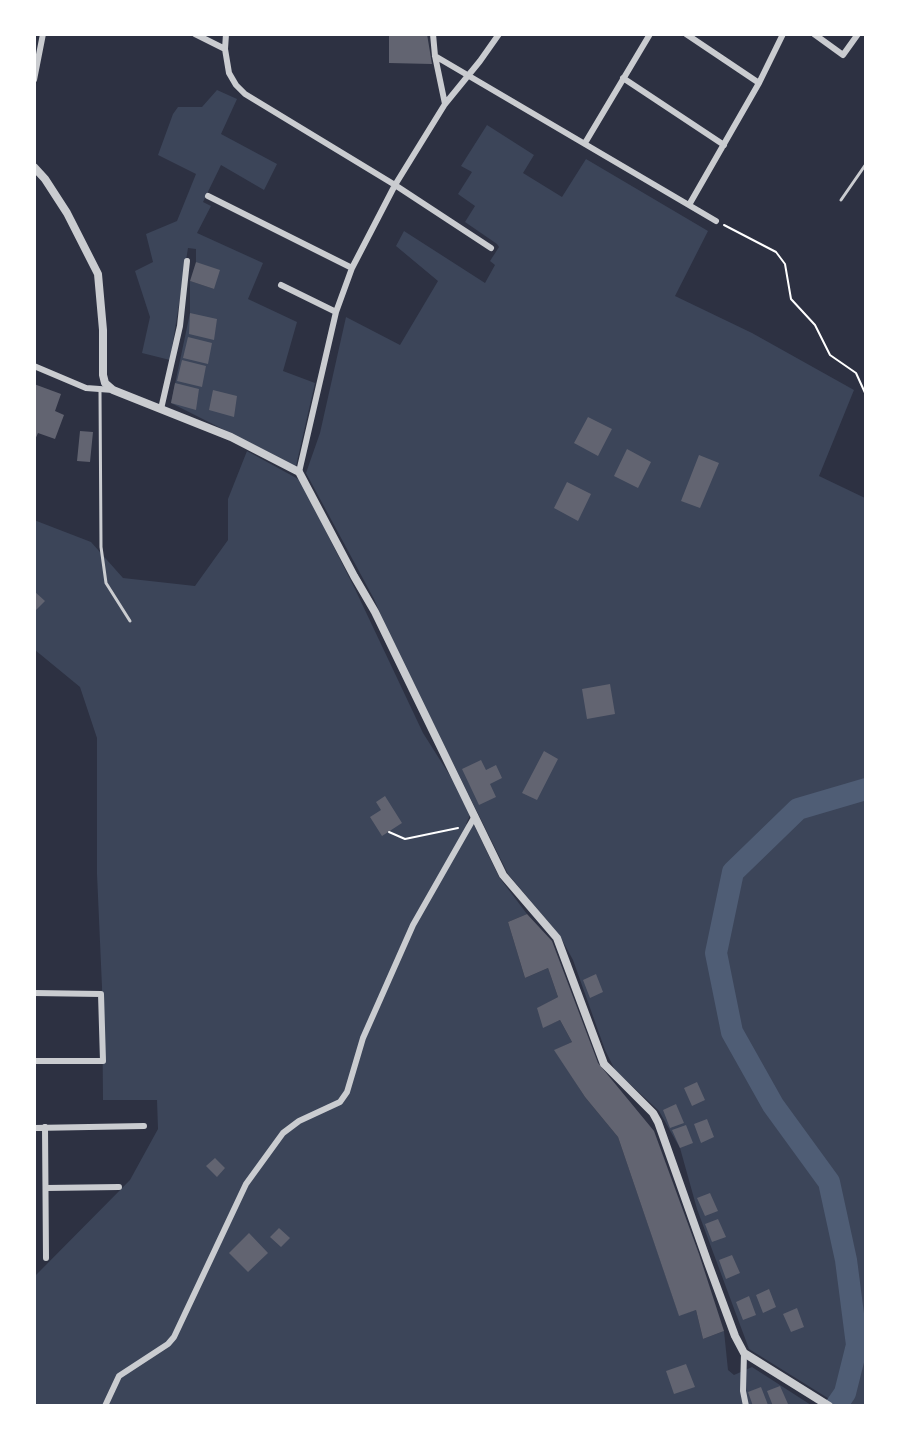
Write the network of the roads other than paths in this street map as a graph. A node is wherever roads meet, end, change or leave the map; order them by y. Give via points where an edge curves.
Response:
1 (43, 34) edge
2 (195, 34) edge
3 (226, 34) edge
4 (433, 34) edge
5 (499, 34) edge
6 (650, 34) edge
7 (686, 34) edge
8 (783, 34) edge
9 (814, 34) edge
10 (858, 34) edge
11 (225, 49) junction
12 (435, 56) junction
13 (469, 75) junction
14 (623, 78) junction
15 (34, 80) edge
16 (759, 83) junction
17 (445, 104) junction
18 (585, 143) junction
19 (724, 145) junction
20 (866, 164) edge
21 (34, 167) edge
22 (395, 185) junction
23 (208, 196) dead end
24 (841, 200) dead end
25 (689, 205) junction
26 (716, 221) road end
27 (491, 248) dead end
28 (187, 261) dead end
29 (352, 268) junction
30 (281, 285) dead end
31 (336, 312) junction
32 (34, 366) edge
33 (113, 390) junction
34 (100, 391) junction
35 (161, 409) junction
36 (299, 472) junction
37 (130, 621) dead end
38 (475, 816) junction
39 (34, 993) edge
40 (34, 1061) edge
41 (144, 1126) dead end
42 (34, 1128) edge
43 (45, 1128) junction
44 (119, 1187) dead end
45 (45, 1188) junction
46 (46, 1258) dead end
47 (744, 1353) junction
48 (105, 1406) edge
49 (746, 1406) edge
50 (829, 1406) edge

1 - 15 street
2 - 11 street
3 - 11 street
4 - 12 street
5 - 13 street
6 - 14 street
7 - 16 street
8 - 16 street
9 - 10 street via 843,55
11 - 22 street via 232,80 245,94
12 - 13 street
12 - 17 street
13 - 17 street
13 - 18 street
14 - 18 street
14 - 19 street
16 - 19 street
17 - 22 street
18 - 25 street
19 - 25 street
20 - 24 lane
21 - 33 street via 67,213 98,274 103,375
22 - 27 street
22 - 29 street
23 - 29 street
25 - 26 street
28 - 35 street via 180,326
29 - 31 street
30 - 31 street
31 - 36 street
32 - 34 street
33 - 34 street
33 - 35 street
34 - 37 lane via 101,547 106,583
35 - 36 street via 231,437
36 - 38 street via 375,612
38 - 47 street via 508,883 557,938 604,1064 658,1122
38 - 48 street via 413,925 363,1038 347,1092 340,1102 283,1133 246,1184 174,1337 119,1376
39 - 40 street via 100,994 103,1061
41 - 43 street
42 - 43 street
43 - 45 street
44 - 45 street
45 - 46 street
47 - 49 street
47 - 50 street

